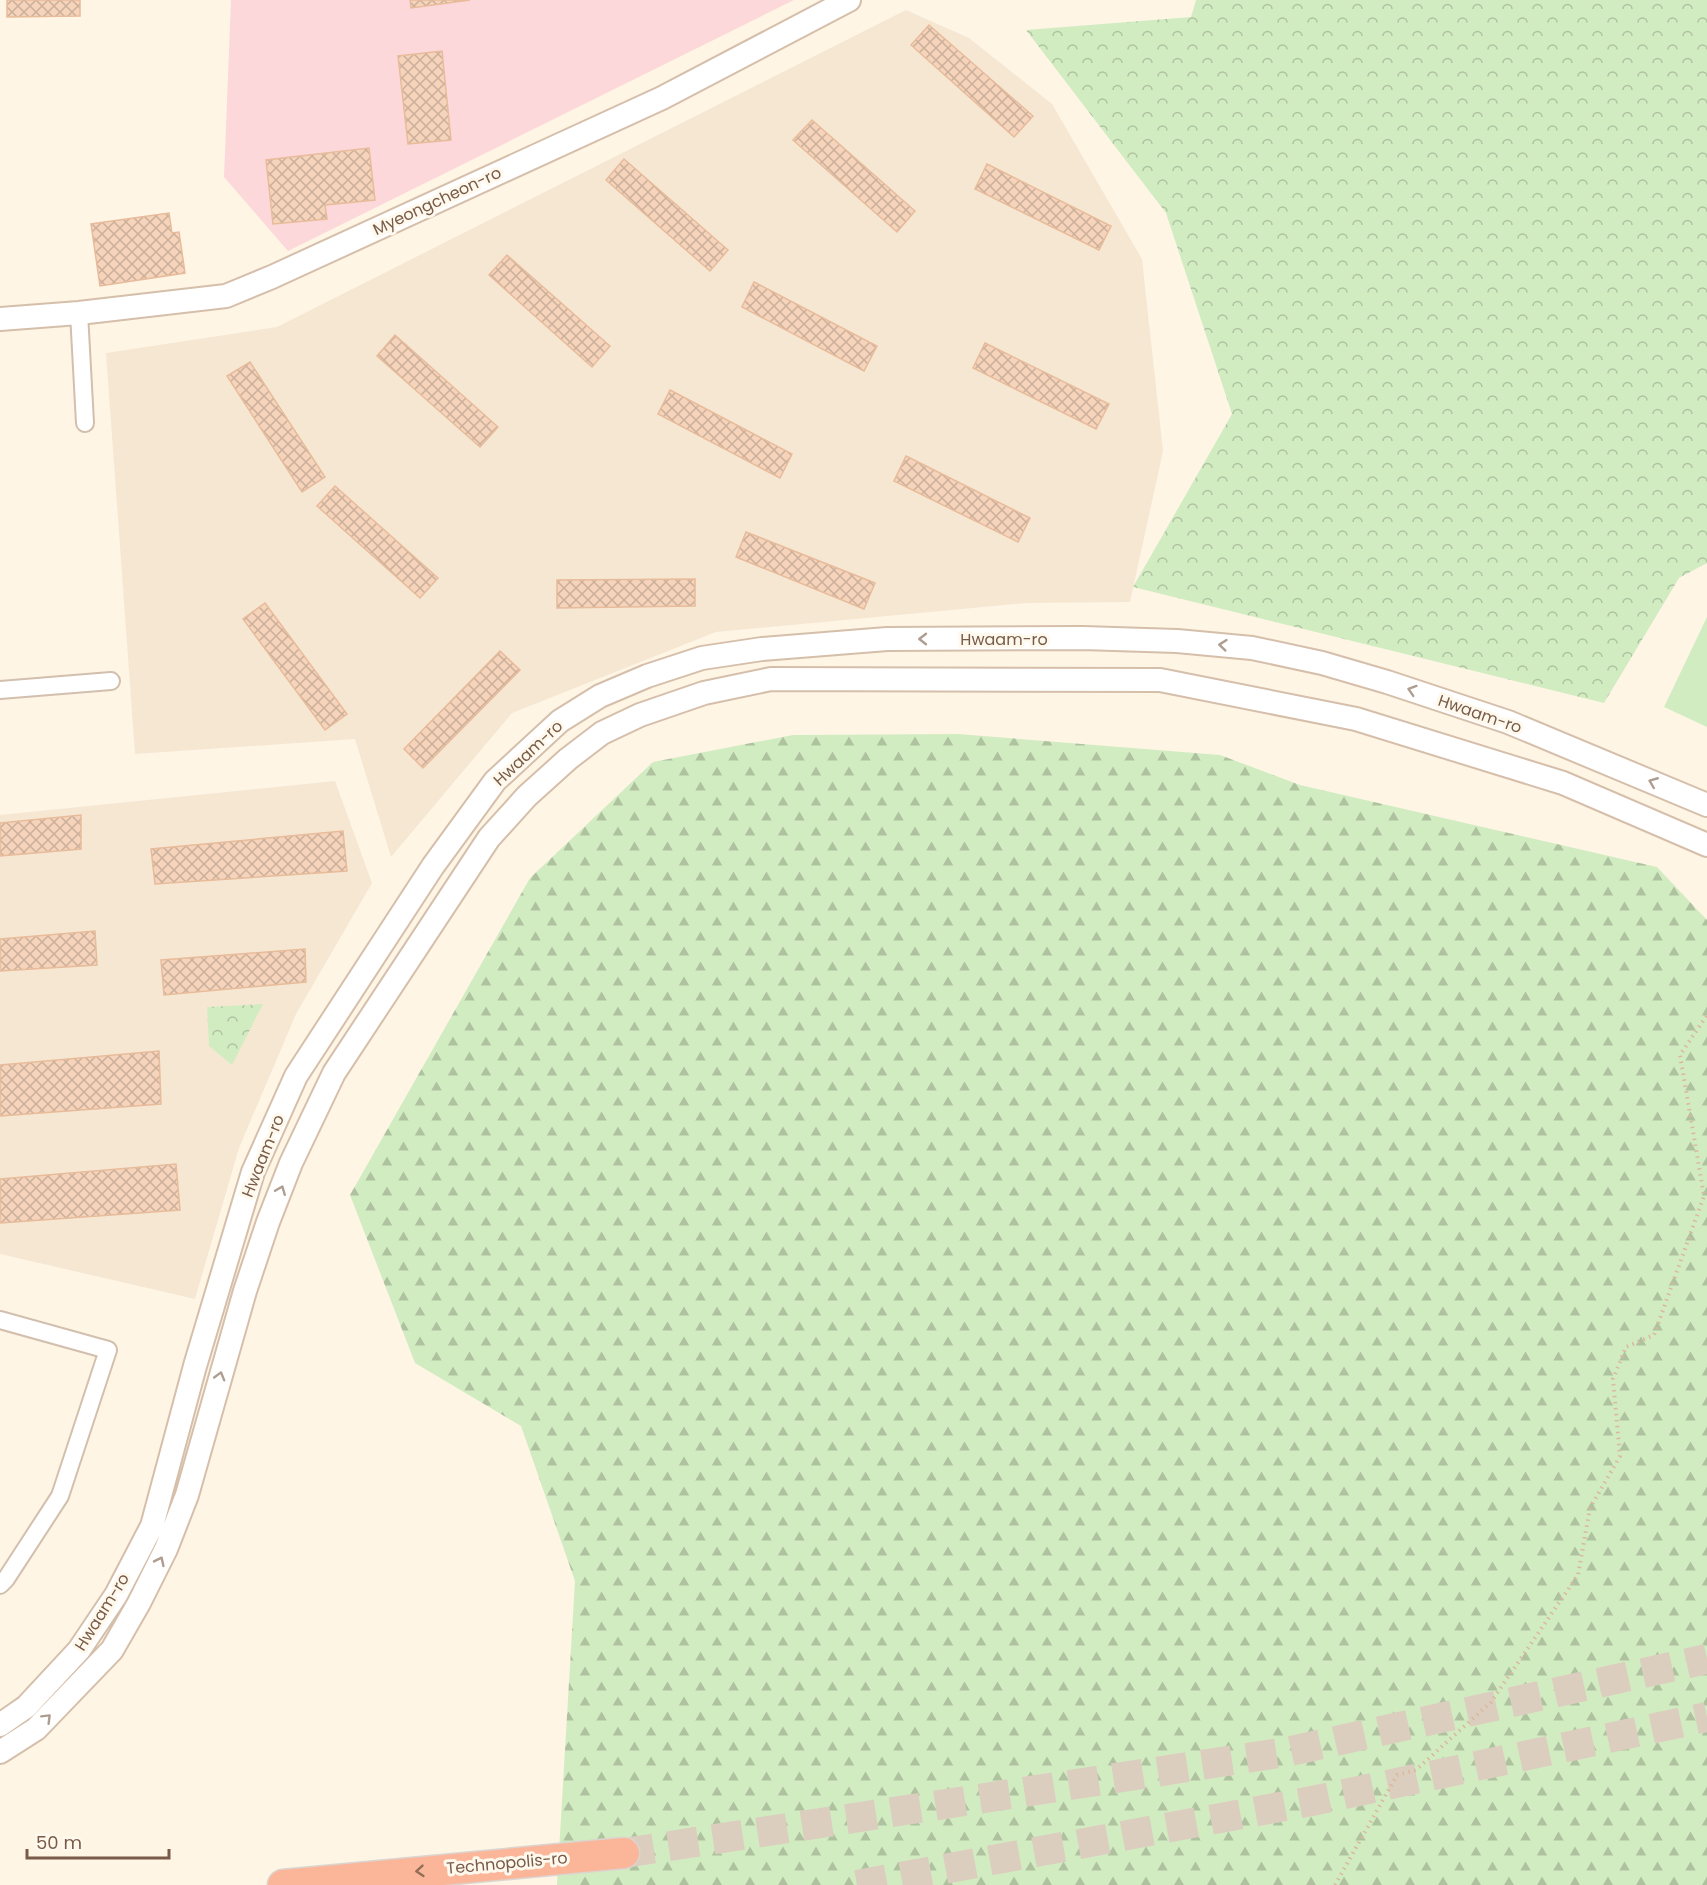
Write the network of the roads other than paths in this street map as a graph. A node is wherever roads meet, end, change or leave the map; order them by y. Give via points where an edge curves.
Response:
1 (849, 0) edge
2 (79, 313) junction
3 (0, 320) edge
4 (85, 423) dead end
5 (111, 681) dead end
6 (0, 690) edge
7 (1707, 805) edge
8 (1707, 845) edge
9 (0, 1320) edge
10 (0, 1585) edge
11 (0, 1725) edge
12 (0, 1752) edge
13 (624, 1853) tunnel mouth
14 (283, 1885) edge

1 - 2 main road, Myeongcheon-ro via 662,98 226,296
2 - 3 main road, Myeongcheon-ro
2 - 4 street
5 - 6 street
7 -> 11 main road, Hwaam-ro via 1508,722 1322,663 1252,648 1083,638 888,639 702,658 600,696 560,721 495,781 433,866 296,1076 253,1172 152,1526 116,1595 79,1650 26,1707
12 -> 8 main road, Hwaam-ro via 36,1729 112,1650 166,1550 187,1495 268,1222 334,1073 489,838 527,796 602,733 704,693 771,679 1160,680 1356,719 1563,783
9 - 10 street via 108,1350 60,1497
13 -> 14 highway, Technopolis-ro

